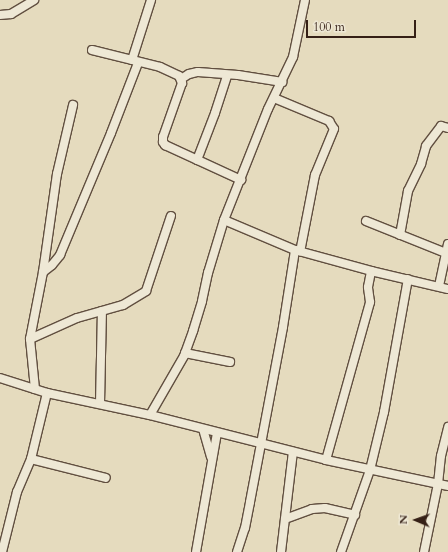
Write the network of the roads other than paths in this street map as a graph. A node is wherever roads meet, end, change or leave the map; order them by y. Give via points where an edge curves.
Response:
1 (34, 0) edge
2 (151, 0) edge
3 (305, 0) edge
4 (0, 15) edge
5 (92, 50) dead end
6 (135, 62) junction
7 (227, 75) junction
8 (181, 80) junction
9 (282, 82) junction
10 (274, 98) junction
11 (73, 105) dead end
12 (448, 128) edge
13 (197, 160) junction
14 (241, 180) junction
15 (171, 216) dead end
16 (224, 220) junction
17 (366, 221) dead end
18 (400, 235) junction
19 (448, 244) edge
20 (298, 251) junction
21 (446, 253) junction
22 (371, 271) junction
23 (43, 272) junction
24 (408, 279) junction
25 (439, 286) junction
26 (448, 289) edge
27 (102, 311) junction
28 (30, 339) junction
29 (185, 353) junction
30 (230, 362) dead end
31 (0, 378) edge
32 (35, 389) junction
33 (47, 393) junction
34 (100, 404) junction
35 (150, 415) junction
36 (448, 427) edge
37 (203, 429) junction
38 (217, 433) junction
39 (261, 443) junction
40 (293, 452) junction
41 (31, 459) junction
42 (212, 459) junction
43 (326, 460) junction
44 (370, 470) junction
45 (106, 478) dead end
46 (438, 484) junction
47 (448, 486) edge
48 (355, 515) junction
49 (285, 519) junction
50 (2, 552) edge
51 (196, 552) edge
52 (237, 552) edge
53 (282, 552) edge
54 (341, 552) edge
55 (424, 552) edge

1 - 4 street via 11,14
2 - 6 street
3 - 9 street via 293,57
5 - 6 street
6 - 8 street via 170,70
6 - 23 street via 114,126 60,255 52,266
7 - 8 street via 198,72 189,74
7 - 9 street
7 - 13 street
8 - 13 street via 163,142
9 - 10 street
10 - 14 street
10 - 20 street via 329,121 334,129 315,175
11 - 23 street via 57,174
12 - 18 street via 441,126 426,146 421,164 408,191
13 - 14 street
14 - 16 street
15 - 27 street via 146,291 123,304
16 - 20 street
16 - 29 street
17 - 18 street
18 - 21 street
19 - 21 street
20 - 22 street
20 - 39 street
21 - 25 street
22 - 24 street
22 - 43 street via 368,287 370,302
23 - 28 street
24 - 25 street
24 - 44 street via 394,362
25 - 26 street
27 - 28 street via 77,318
27 - 34 street
28 - 32 street
29 - 30 street
29 - 35 street
31 - 32 street
32 - 33 street
33 - 34 street
33 - 41 street
34 - 35 street
35 - 37 street
36 - 46 street
37 - 38 street
37 - 42 street
38 - 39 street
38 - 42 street
39 - 40 street
39 - 52 street via 245,528
40 - 43 street
40 - 49 street
41 - 45 street
41 - 50 street via 17,492
42 - 51 street
43 - 44 street
44 - 46 street
44 - 48 street
46 - 47 street
46 - 55 street
48 - 49 street via 325,508 312,509
48 - 54 street
49 - 53 street

